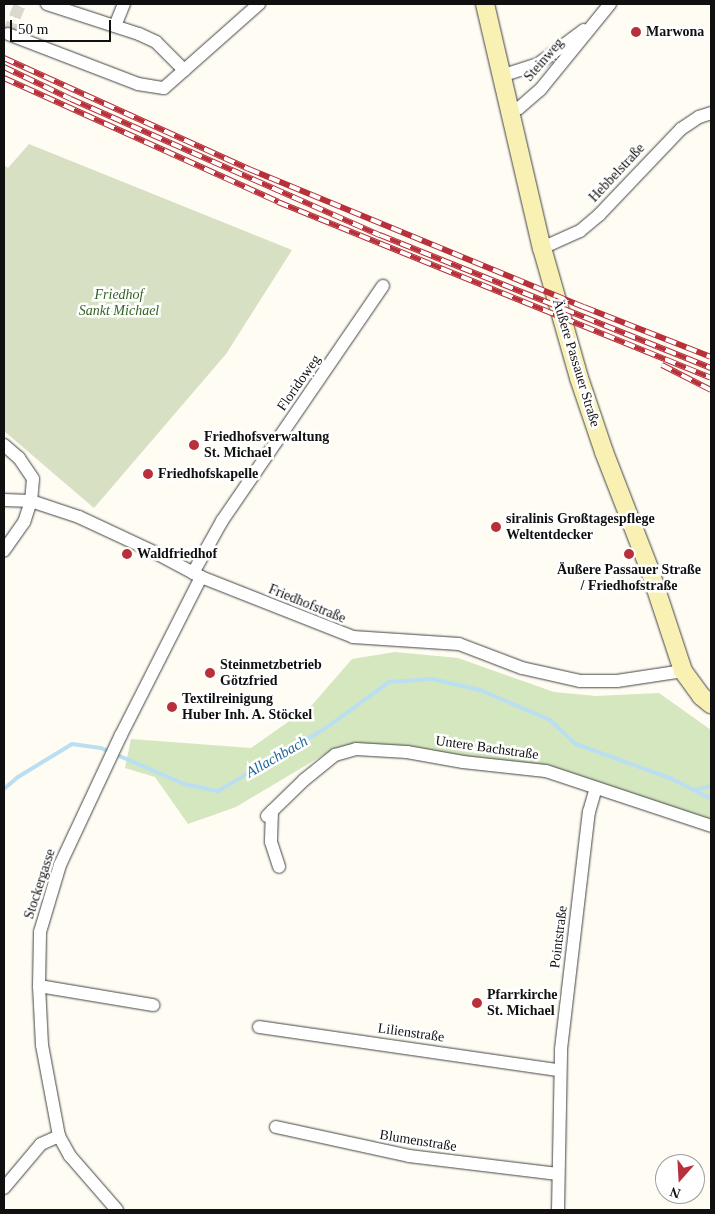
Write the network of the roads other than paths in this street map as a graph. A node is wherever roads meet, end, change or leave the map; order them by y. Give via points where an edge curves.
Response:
1 (47, 4) edge
2 (124, 4) edge
3 (259, 4) edge
4 (485, 4) edge
5 (610, 4) edge
6 (596, 21) junction
7 (116, 26) junction
8 (8, 34) dead end
9 (184, 70) junction
10 (501, 76) junction
11 (509, 110) junction
12 (711, 113) edge
13 (542, 248) junction
14 (383, 286) dead end
15 (4, 445) edge
16 (4, 500) edge
17 (31, 501) junction
18 (4, 551) edge
19 (197, 575) junction
20 (683, 671) junction
21 (708, 698) edge
22 (596, 788) junction
23 (711, 826) edge
24 (279, 867) dead end
25 (39, 986) junction
26 (153, 1005) dead end
27 (259, 1027) dead end
28 (559, 1070) junction
29 (276, 1127) dead end
30 (60, 1136) junction
31 (558, 1174) junction
32 (4, 1188) edge
33 (117, 1210) edge
34 (558, 1210) edge

1 - 7 street
2 - 7 street
3 - 9 street
4 - 10 main road, Äußere Passauer Straße
5 - 6 street, Steinweg
6 - 10 street, Steinweg via 538,64
6 - 11 street, Steinweg via 540,90 519,108
7 - 9 street via 156,42
8 - 9 street via 155,88 164,88
10 - 11 main road, Äußere Passauer Straße
11 - 13 main road, Äußere Passauer Straße
12 - 13 street, Hebbelstraße via 698,117 663,145 580,232
13 - 20 main road, Äußere Passauer Straße via 579,378
14 - 19 street, Floridoweg via 222,521
15 - 17 street via 33,479
16 - 17 street, Friedhofstraße
17 - 18 street via 24,522
17 - 19 street, Friedhofstraße via 79,517
19 - 20 street, Friedhofstraße via 353,637 459,644 522,668 580,681 617,681
19 - 25 street, Stockergasse via 52,887 40,932
20 - 21 main road, Äußere Passauer Straße
22 - 23 street, Untere Bachstraße
22 - 24 street, Untere Bachstraße via 546,771 408,752 356,749 335,755 270,813 271,842
22 - 28 street, Pointstraße via 589,812
25 - 26 street
25 - 30 street, Stockergasse via 42,1045
27 - 28 street, Lilienstraße
28 - 31 street, Pointstraße
29 - 31 street, Blumenstraße via 400,1155
30 - 32 street via 41,1144
30 - 33 street, Stockergasse via 70,1156
31 - 34 street, Pointstraße

